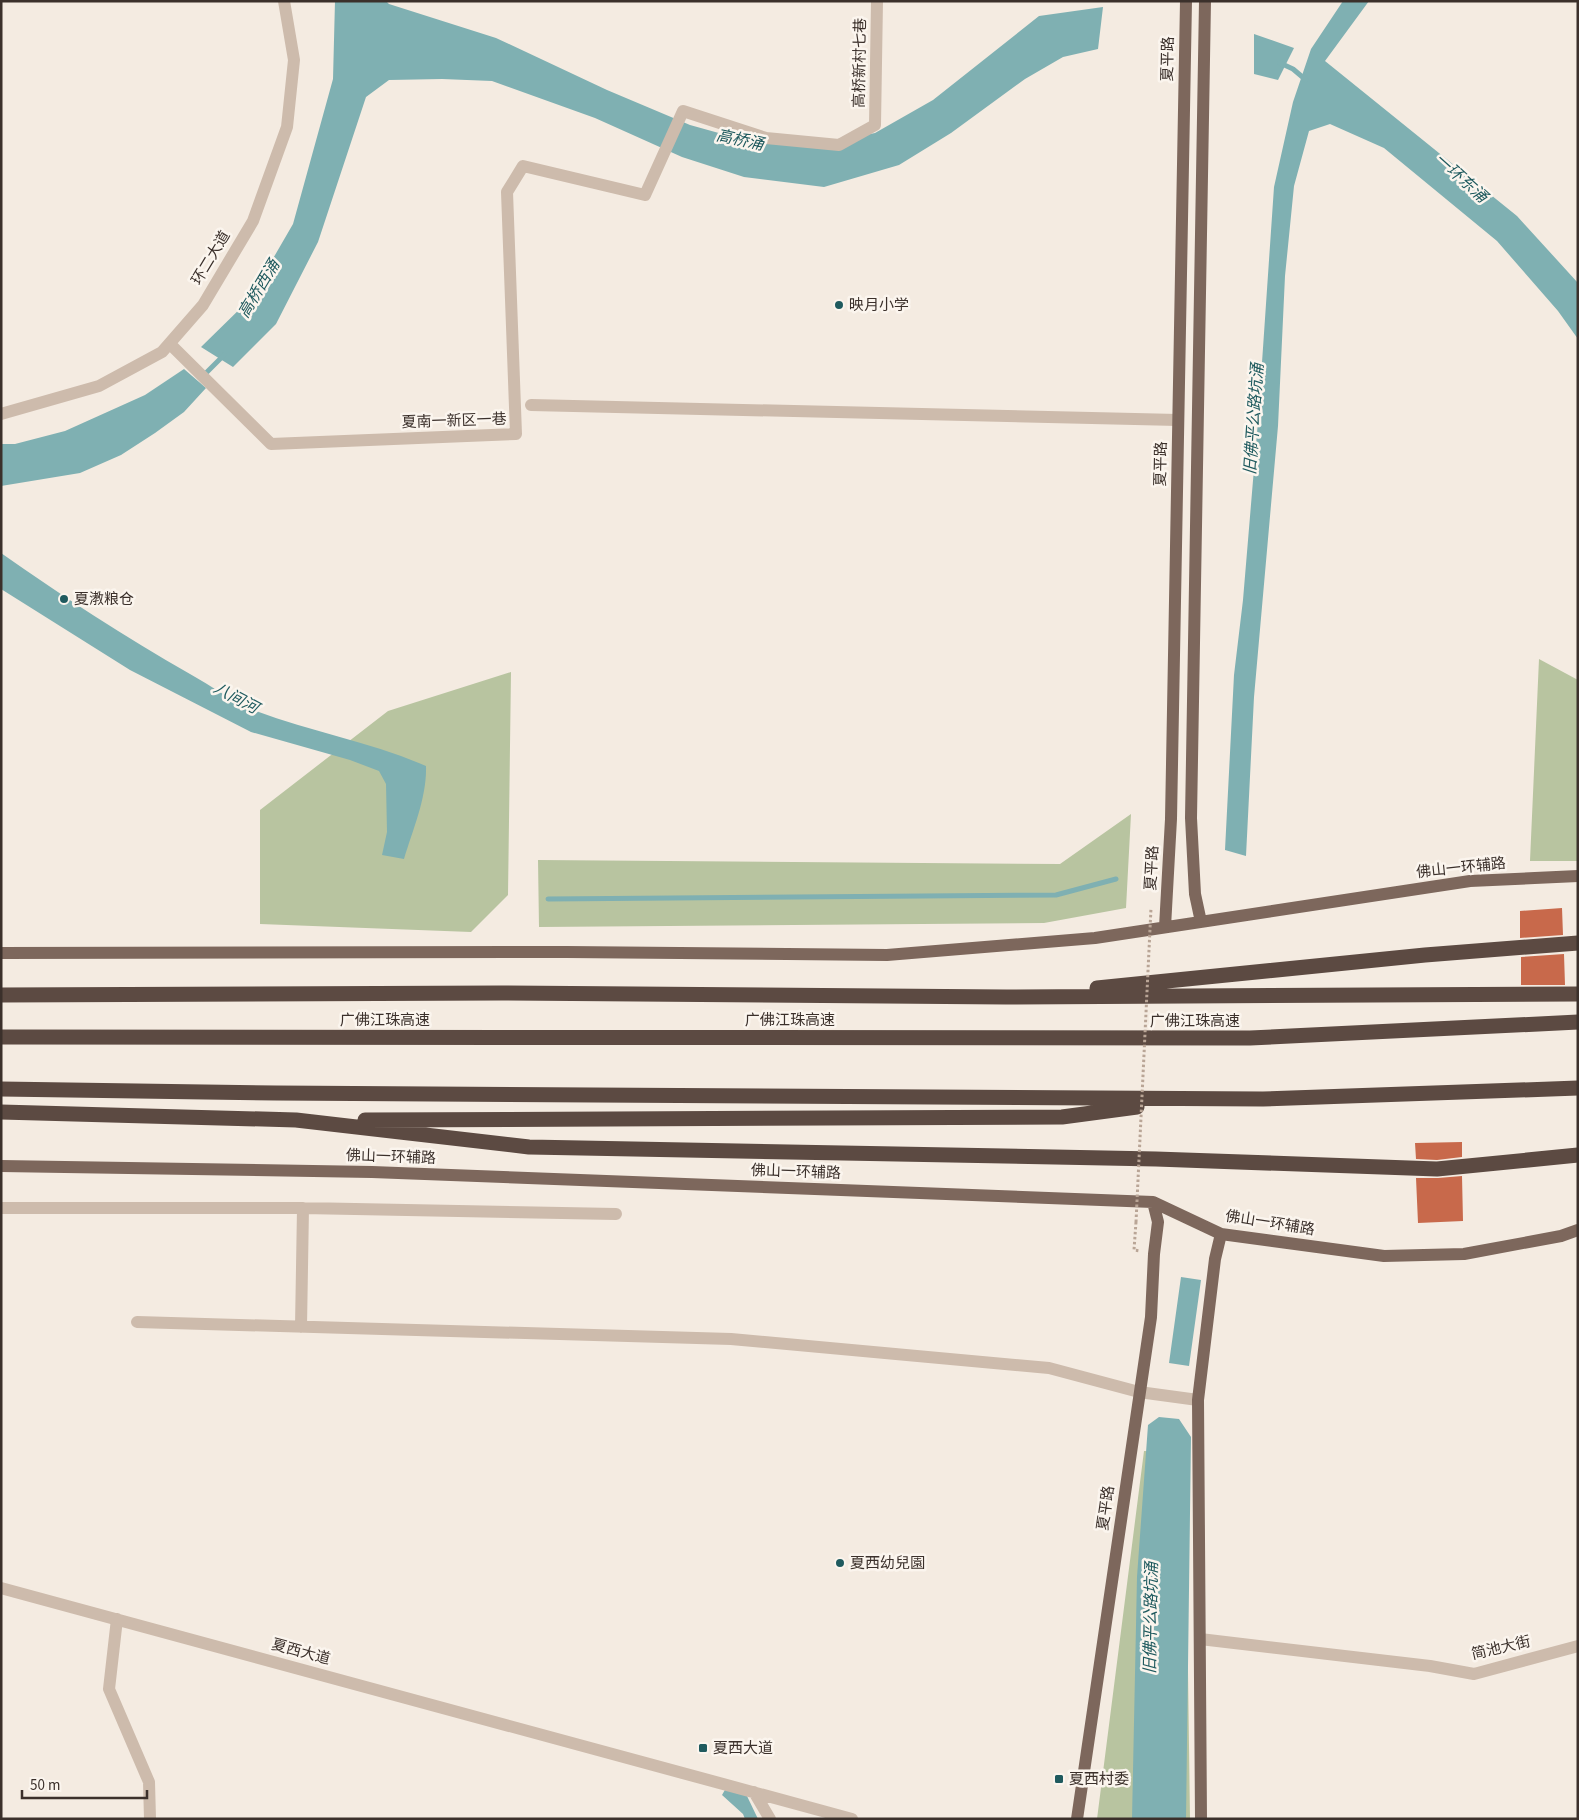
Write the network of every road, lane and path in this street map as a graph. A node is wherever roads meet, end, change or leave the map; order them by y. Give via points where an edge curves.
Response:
1 (284, 1) edge
2 (877, 1) edge
3 (1186, 1) edge
4 (1206, 1) edge
5 (507, 192) joint
6 (170, 344) junction
7 (531, 405) dead end
8 (1, 414) edge
9 (1178, 420) junction
10 (1578, 876) edge
11 (1151, 908) dead end
12 (1201, 922) junction
13 (1165, 927) junction
14 (1578, 943) edge
15 (1, 953) edge
16 (1578, 994) edge
17 (1, 995) edge
18 (1006, 997) junction
19 (1578, 1022) edge
20 (1, 1037) edge
21 (1578, 1088) edge
22 (1, 1089) edge
23 (1195, 1099) junction
24 (1, 1112) edge
25 (296, 1120) junction
26 (1578, 1156) edge
27 (1, 1166) edge
28 (1153, 1202) junction
29 (1, 1208) edge
30 (303, 1208) junction
31 (616, 1214) dead end
32 (1578, 1230) edge
33 (1221, 1234) junction
34 (1154, 1254) junction
35 (137, 1322) dead end
36 (301, 1327) junction
37 (1139, 1392) junction
38 (1198, 1400) junction
39 (1, 1588) edge
40 (117, 1619) junction
41 (1200, 1639) junction
42 (1578, 1646) edge
43 (754, 1792) junction
44 (150, 1819) edge
45 (770, 1819) edge
46 (852, 1819) edge
47 (1077, 1819) edge
48 (1201, 1819) edge

1 - 6 street, 环二大道 via 294,60 287,127 253,221 203,305
2 - 5 street, 高桥新村七巷 via 875,125 840,145 766,138 684,111 644,195 523,166
3 - 9 main road, 夏平路
4 - 12 main road via 1191,818 1195,894
5 - 6 street, 夏南一新区一巷 via 516,434 271,444
6 - 8 street, 环二大道 via 162,352 99,386
7 - 9 street
9 - 13 main road, 夏平路 via 1171,819
10 - 12 main road, 佛山一环辅路 via 1470,881
11 - 34 path, bridge via 1134,1250
12 - 13 main road, 佛山一环辅路
13 - 15 main road, 佛山一环辅路 via 1095,938 886,955
14 - 18 highway
16 - 18 highway
17 - 18 highway via 501,993
19 - 20 highway, 广佛江珠高速 via 1250,1038
21 - 23 highway
22 - 23 highway via 285,1094
23 - 25 highway via 1062,1117
24 - 25 highway
25 - 26 highway via 529,1147 1156,1158 1437,1169
27 - 28 main road, 佛山一环辅路 via 372,1172
28 - 33 main road, 佛山一环辅路
28 - 34 main road, 夏平路 via 1158,1222
29 - 30 street
30 - 31 street
30 - 36 street
32 - 33 main road, 佛山一环辅路 via 1464,1254 1384,1256
33 - 38 main road via 1215,1259
34 - 37 main road, 夏平路 via 1151,1317
35 - 36 street
36 - 37 street via 731,1339 1049,1368
37 - 38 street
37 - 47 main road, 夏平路
38 - 41 main road
39 - 40 street, 夏西大道
40 - 43 street, 夏西大道
40 - 44 street via 109,1689 149,1782
41 - 42 street, 简池大街 via 1474,1674
41 - 48 main road
43 - 45 street
43 - 46 street, 夏西大道

